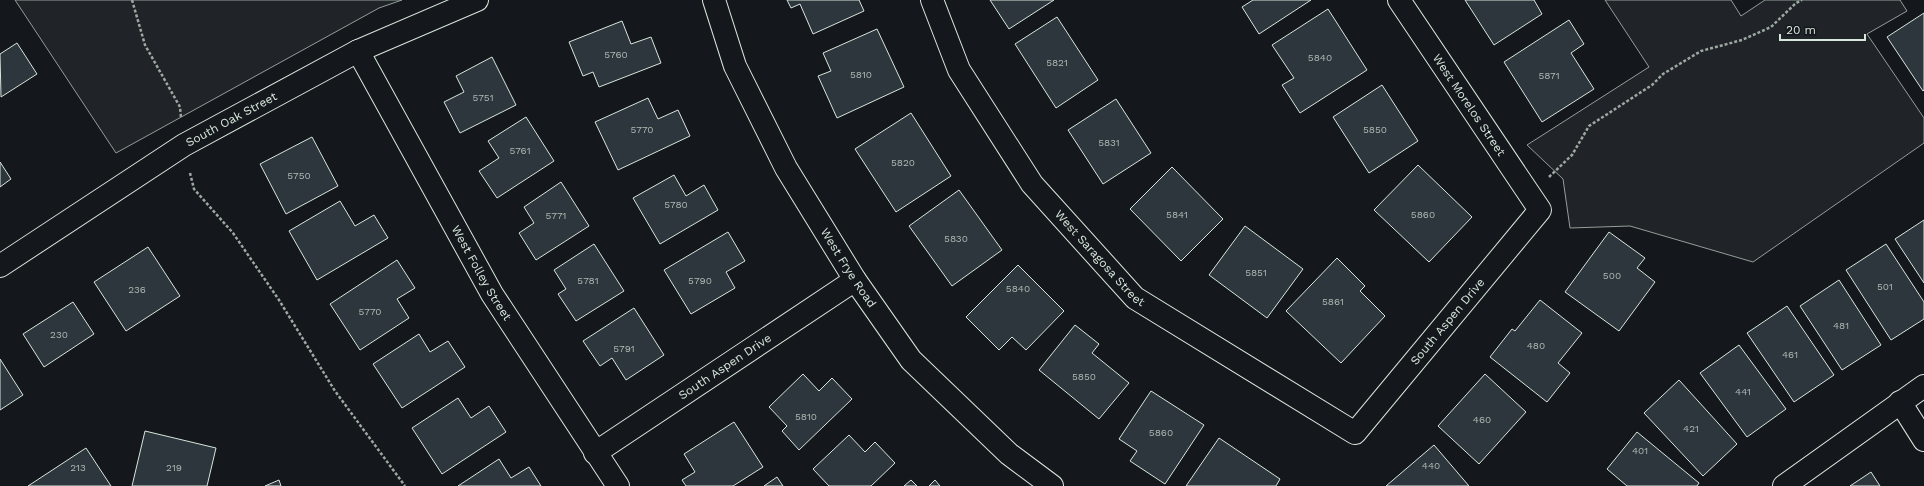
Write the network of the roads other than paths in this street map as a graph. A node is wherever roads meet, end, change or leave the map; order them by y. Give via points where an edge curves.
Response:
1 (477, 0) edge
2 (714, 0) edge
3 (932, 0) edge
4 (1399, 0) edge
5 (358, 51) junction
6 (1534, 202) joint
7 (0, 266) edge
8 (855, 280) junction
9 (1924, 386) edge
10 (1900, 402) junction
11 (1355, 433) joint
12 (1924, 440) edge
13 (595, 453) junction
14 (618, 486) edge
15 (1052, 486) edge
16 (1784, 486) edge

1 - 5 street, South Oak Street
2 - 8 street, West Frye Road via 735,66 786,168
3 - 11 street, West Saragosa Street via 959,70 1032,184 1135,298
4 - 6 street, West Morelos Street
5 - 7 street, South Oak Street via 184,145
5 - 13 street, West Folley Street via 492,294
6 - 11 street, South Aspen Drive
8 - 13 street, South Aspen Drive
8 - 15 street, West Frye Road via 911,360 1009,454
9 - 10 street
10 - 12 street
10 - 16 street
13 - 14 street, West Folley Street

